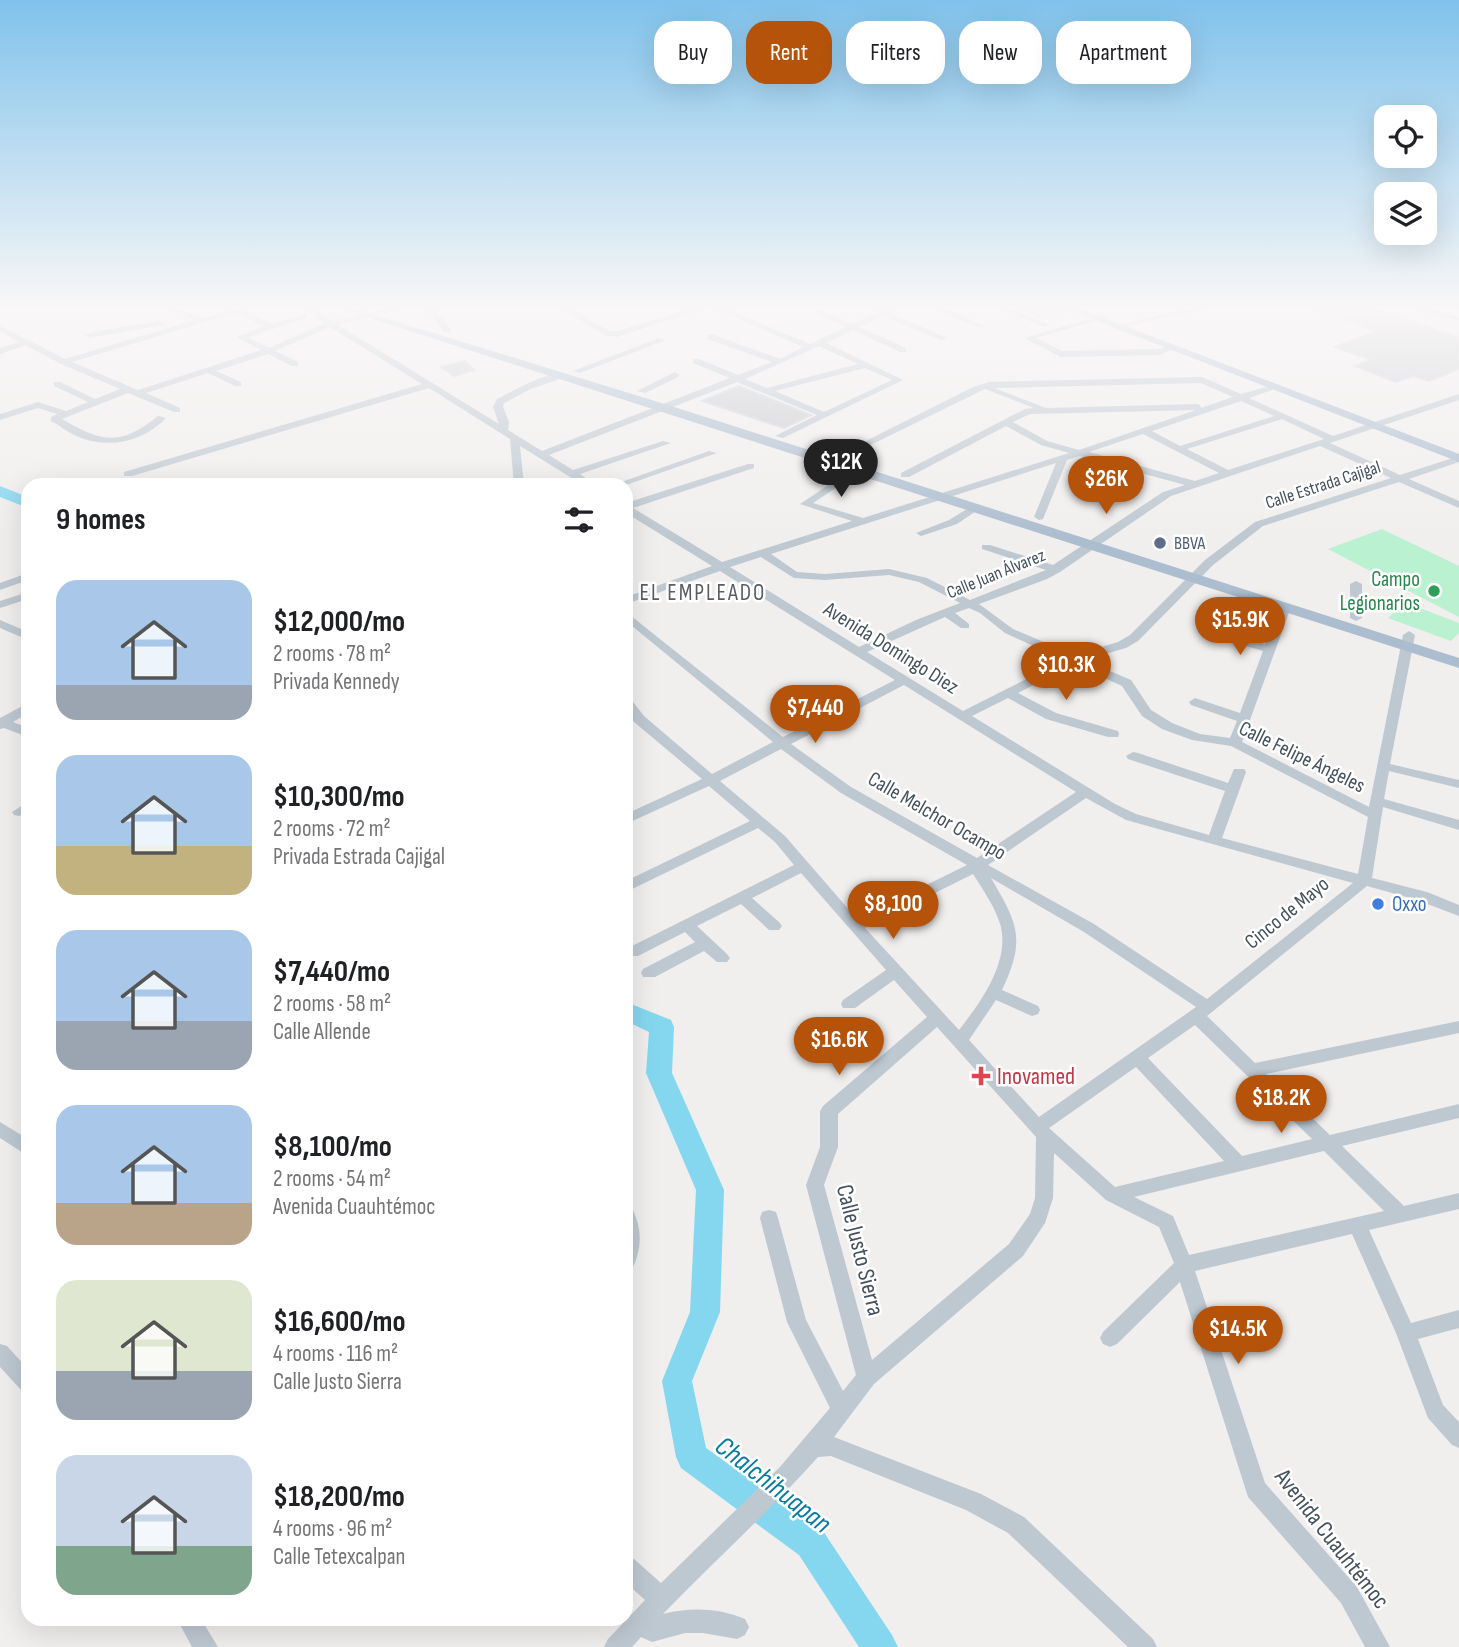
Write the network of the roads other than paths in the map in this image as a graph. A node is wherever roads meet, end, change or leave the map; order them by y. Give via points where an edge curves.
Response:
1 (59, 385) edge
2 (119, 385) edge
3 (156, 385) edge
4 (430, 385) joint
5 (534, 385) edge
6 (597, 385) edge
7 (622, 385) edge
8 (655, 385) edge
9 (725, 385) edge
10 (752, 385) edge
11 (790, 385) edge
12 (889, 385) edge
13 (1015, 385) edge
14 (1216, 385) edge
15 (1272, 385) edge
16 (1278, 385) edge
17 (981, 386) junction
18 (1275, 386) junction
19 (528, 387) joint
20 (134, 391) junction
21 (642, 391) junction
22 (766, 391) junction
23 (1241, 397) junction
24 (1459, 397) edge
25 (94, 402) junction
26 (673, 406) junction
27 (1209, 408) junction
28 (177, 410) dead end
29 (1048, 411) junction
30 (65, 414) junction
31 (824, 415) junction
32 (1283, 416) junction
33 (0, 417) edge
34 (162, 418) dead end
35 (1006, 422) junction
36 (1378, 423) junction
37 (503, 430) junction
38 (1143, 431) junction
39 (780, 436) junction
40 (515, 439) junction
41 (1331, 439) junction
42 (1319, 442) junction
43 (666, 443) dead end
44 (1179, 449) junction
45 (1459, 452) edge
46 (712, 453) dead end
47 (1078, 453) junction
48 (541, 455) junction
49 (843, 455) junction
50 (1063, 457) junction
51 (1459, 458) edge
52 (751, 466) dead end
53 (858, 470) junction
54 (1226, 473) junction
55 (128, 474) dead end
56 (571, 474) junction
57 (905, 475) junction
58 (518, 478) edge
59 (578, 478) edge
60 (1399, 479) junction
61 (633, 480) edge
62 (1194, 484) junction
63 (954, 490) junction
64 (938, 495) junction
65 (633, 505) edge
66 (1459, 505) edge
67 (975, 507) junction
68 (633, 512) edge
69 (1039, 517) junction
70 (861, 521) junction
71 (921, 533) dead end
72 (1098, 540) junction
73 (986, 547) dead end
74 (762, 553) junction
75 (719, 567) junction
76 (1056, 570) junction
77 (1199, 573) junction
78 (21, 579) edge
79 (1356, 584) dead end
80 (0, 587) edge
81 (21, 597) edge
82 (633, 598) edge
83 (971, 604) junction
84 (0, 605) edge
85 (1285, 607) junction
86 (947, 613) junction
87 (1356, 618) junction
88 (633, 621) edge
89 (0, 624) edge
90 (965, 626) dead end
91 (21, 633) edge
92 (1220, 634) dead end
93 (1408, 641) junction
94 (1270, 649) junction
95 (1459, 651) edge
96 (857, 652) junction
97 (1074, 659) junction
98 (1459, 663) edge
99 (904, 680) junction
100 (1009, 693) junction
101 (1195, 702) dead end
102 (21, 711) edge
103 (633, 712) edge
104 (962, 716) junction
105 (1244, 719) junction
106 (1, 723) edge
107 (21, 730) edge
108 (1113, 734) dead end
109 (782, 743) junction
110 (1235, 743) junction
111 (1133, 756) dead end
112 (1383, 766) junction
113 (1239, 772) dead end
114 (711, 780) junction
115 (1459, 784) edge
116 (1233, 789) junction
117 (1086, 792) junction
118 (1376, 808) junction
119 (633, 817) edge
120 (761, 821) junction
121 (1459, 825) edge
122 (1214, 841) junction
123 (976, 866) junction
124 (802, 867) junction
125 (1364, 881) junction
126 (633, 884) edge
127 (741, 897) junction
128 (1459, 911) edge
129 (686, 925) junction
130 (774, 926) dead end
131 (855, 927) junction
132 (706, 943) junction
133 (633, 952) dead end
134 (722, 958) dead end
135 (897, 971) junction
136 (649, 973) dead end
137 (992, 992) junction
138 (849, 1004) dead end
139 (1031, 1010) dead end
140 (1201, 1012) junction
141 (938, 1017) junction
142 (1459, 1027) edge
143 (958, 1042) junction
144 (1138, 1058) junction
145 (1254, 1070) junction
146 (1459, 1111) edge
147 (0, 1129) edge
148 (1041, 1131) junction
149 (21, 1144) edge
150 (1327, 1144) junction
151 (1238, 1164) junction
152 (1112, 1195) junction
153 (1459, 1201) edge
154 (1401, 1215) junction
155 (769, 1218) dead end
156 (1358, 1227) junction
157 (1184, 1265) junction
158 (1459, 1319) edge
159 (1406, 1332) junction
160 (1110, 1338) dead end
161 (0, 1353) edge
162 (21, 1376) edge
163 (867, 1377) junction
164 (841, 1408) junction
165 (1459, 1438) edge
166 (813, 1447) junction
167 (633, 1573) edge
168 (661, 1598) junction
169 (638, 1623) junction
170 (192, 1626) edge
171 (737, 1628) dead end
172 (206, 1647) edge
173 (616, 1647) edge
174 (1145, 1647) edge
175 (1378, 1647) edge

1 - 25 street
2 - 20 street
3 - 20 street
4 - 37 street
4 - 55 street
5 - 19 street
6 - 26 main road
7 - 21 main road
8 - 21 street
9 - 26 street
10 - 22 street
11 - 22 street
12 - 31 street
13 - 17 street
14 - 23 street
15 - 18 main road
16 - 36 main road
17 - 29 street
17 - 49 street
18 - 23 street
18 - 36 main road
19 - 37 street via 500,401
20 - 25 street
20 - 28 street
21 - 26 main road
22 - 31 street
23 - 27 street
23 - 32 street
24 - 36 street, Calle Juan Álvarez
25 - 30 street
26 - 39 main road
26 - 48 street
26 - 53 main road
27 - 29 street
27 - 38 street
29 - 35 street via 1028,411
30 - 33 street via 38,405
30 - 34 street via 54,419 84,436 114,442 137,436
31 - 39 street
32 - 41 street
32 - 44 street
35 - 47 street via 1044,443
35 - 57 street
36 - 41 street, Calle Juan Álvarez
36 - 45 main road
36 - 51 main road
37 - 40 street
38 - 44 street
38 - 47 street
39 - 49 main road
40 - 48 street
40 - 58 street
41 - 42 street, Calle Juan Álvarez
42 - 54 street, Calle Juan Álvarez
42 - 60 street
43 - 56 street
44 - 54 street
46 - 61 street
47 - 50 street
47 - 62 street
48 - 56 street
49 - 57 main road
50 - 63 street
50 - 69 street
51 - 60 street, Calle Estrada Cajigal
52 - 65 street
53 - 64 main road
53 - 70 street via 805,504
54 - 62 street, Calle Juan Álvarez
56 - 59 street
57 - 63 main road
60 - 66 street
60 - 77 street, Calle Estrada Cajigal via 1259,524
62 - 72 street, Calle Juan Álvarez via 1157,500
63 - 64 street
63 - 69 main road
64 - 67 main road
64 - 70 street
67 - 71 street via 953,522
67 - 72 main road
68 - 75 street, Avenida Domingo Diez
69 - 72 main road
70 - 74 street
72 - 76 street, Calle Juan Álvarez
72 - 77 main road
73 - 76 street
74 - 75 street
74 - 83 street, Calle Felipe Ángeles via 794,575 906,575
75 - 82 street
75 - 96 street, Avenida Domingo Diez
76 - 83 street, Calle Juan Álvarez
77 - 85 main road
77 - 87 main road
77 - 97 street, Calle Estrada Cajigal via 1134,638
78 - 80 street
79 - 87 street
81 - 84 street
83 - 86 street, Calle Juan Álvarez
83 - 97 street, Calle Felipe Ángeles via 1009,631
85 - 93 main road
85 - 94 street
86 - 90 street
86 - 96 street, Calle Juan Álvarez
87 - 93 main road
88 - 109 street, Calle Melchor Ocampo
89 - 91 street
92 - 94 street
93 - 95 main road
93 - 98 main road
93 - 112 street, Cinco de Mayo
94 - 105 street
96 - 99 street, Avenida Domingo Diez
97 - 100 street, Calle Estrada Cajigal
97 - 110 street, Calle Felipe Ángeles via 1127,683 1146,713 1167,726
99 - 104 street, Avenida Domingo Diez
99 - 109 street
100 - 104 street, Calle Estrada Cajigal
100 - 108 street via 1051,716
101 - 105 street
102 - 106 street
103 - 114 street, Avenida Cuauhtémoc
104 - 117 street, Avenida Domingo Diez
105 - 110 street
106 - 107 street
109 - 114 street
109 - 123 street, Calle Melchor Ocampo via 846,790
110 - 118 street, Calle Felipe Ángeles via 1345,802
111 - 116 street
112 - 115 street
112 - 118 street, Cinco de Mayo
113 - 116 street
114 - 119 street
114 - 120 street, Avenida Cuauhtémoc
116 - 122 street
117 - 122 street, Avenida Domingo Diez via 1131,817
117 - 123 street
118 - 121 street, Calle Felipe Ángeles
118 - 125 street, Cinco de Mayo
120 - 124 street, Avenida Cuauhtémoc
120 - 126 street
122 - 125 street, Avenida Domingo Diez
123 - 131 street
123 - 137 street via 1009,927 1010,944
123 - 140 street, Calle Melchor Ocampo via 1089,928
124 - 127 street
124 - 131 street, Avenida Cuauhtémoc
125 - 128 street, Avenida Domingo Diez
125 - 140 street, Cinco de Mayo
127 - 129 street
127 - 130 street
129 - 132 street
129 - 133 street
131 - 135 street, Avenida Cuauhtémoc
132 - 134 street
132 - 136 street
135 - 138 street
135 - 141 street, Avenida Cuauhtémoc
137 - 139 street
137 - 143 street via 981,1015
140 - 144 street, Cinco de Mayo
140 - 145 street, Calle Melchor Ocampo
141 - 143 street, Avenida Cuauhtémoc
141 - 163 street, Calle Justo Sierra via 829,1111 829,1147 815,1185
142 - 145 street
143 - 148 street, Avenida Cuauhtémoc
144 - 148 street, Cinco de Mayo
144 - 151 street
145 - 150 street, Calle Melchor Ocampo
146 - 150 street
147 - 149 street
148 - 152 street, Avenida Cuauhtémoc
148 - 163 street via 1044,1198 1038,1217 1016,1250
150 - 151 street
150 - 154 street, Calle Melchor Ocampo
151 - 152 street
152 - 157 street, Avenida Cuauhtémoc via 1166,1222
153 - 154 street
154 - 156 street
155 - 164 street via 797,1322
156 - 157 street
156 - 159 street
157 - 160 street
157 - 175 street, Avenida Cuauhtémoc via 1256,1489 1349,1595
158 - 159 street
159 - 165 street via 1435,1411
161 - 162 street
163 - 164 street
164 - 166 street
166 - 168 street
166 - 174 street via 831,1446 973,1502 1016,1525
167 - 168 street
168 - 169 street
169 - 171 street via 652,1630 678,1620 697,1619
169 - 173 street
170 - 172 street

